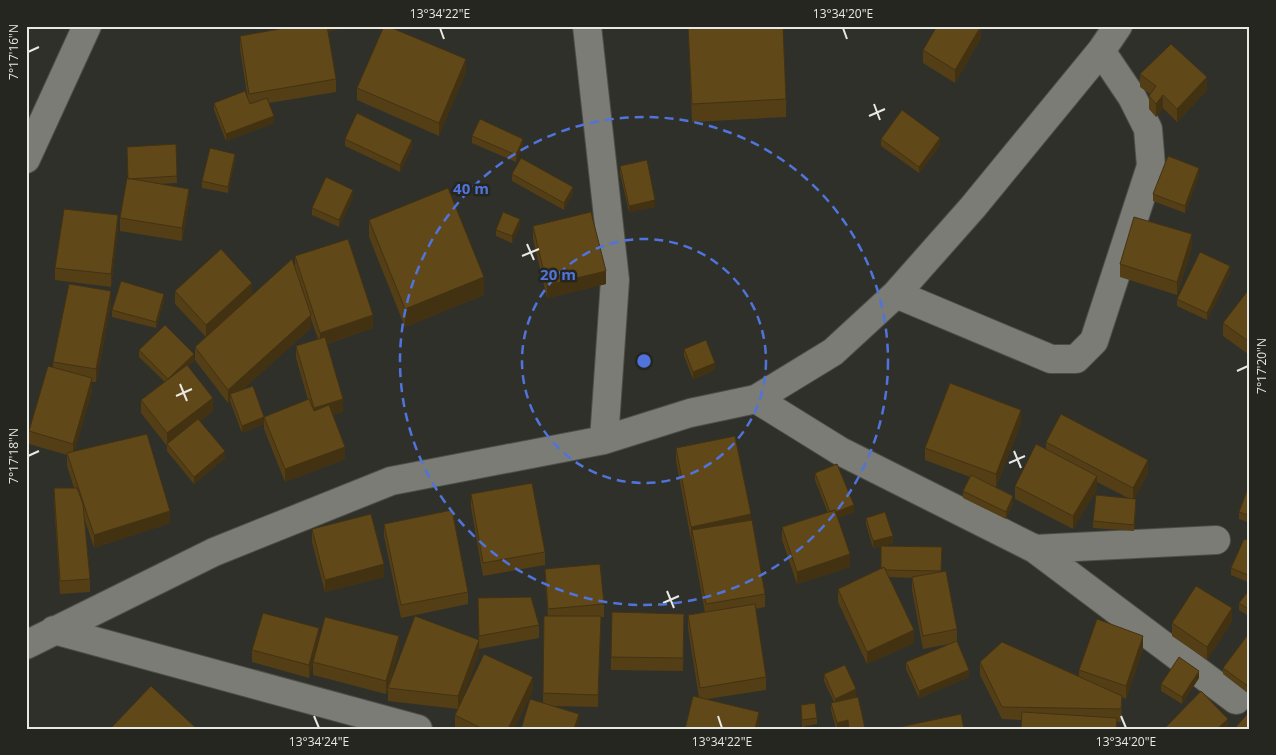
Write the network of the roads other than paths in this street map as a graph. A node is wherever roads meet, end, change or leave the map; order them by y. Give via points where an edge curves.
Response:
1 (87, 26) edge
2 (587, 26) edge
3 (1118, 26) edge
4 (1101, 50) junction
5 (26, 159) edge
6 (896, 294) junction
7 (756, 399) junction
8 (604, 440) junction
9 (1216, 540) dead end
10 (1035, 548) junction
11 (54, 630) junction
12 (26, 645) edge
13 (1236, 700) dead end
14 (418, 729) edge

1 - 5 street
2 - 8 street via 615,280
3 - 4 street
4 - 6 street via 973,207
4 - 6 street via 1132,97 1148,129 1151,166 1094,341 1076,359 1052,358
6 - 7 street via 833,352
7 - 8 street via 690,413
7 - 10 street via 840,451
8 - 11 street via 391,481 214,552
9 - 10 street
10 - 13 street
11 - 12 street
11 - 14 street

